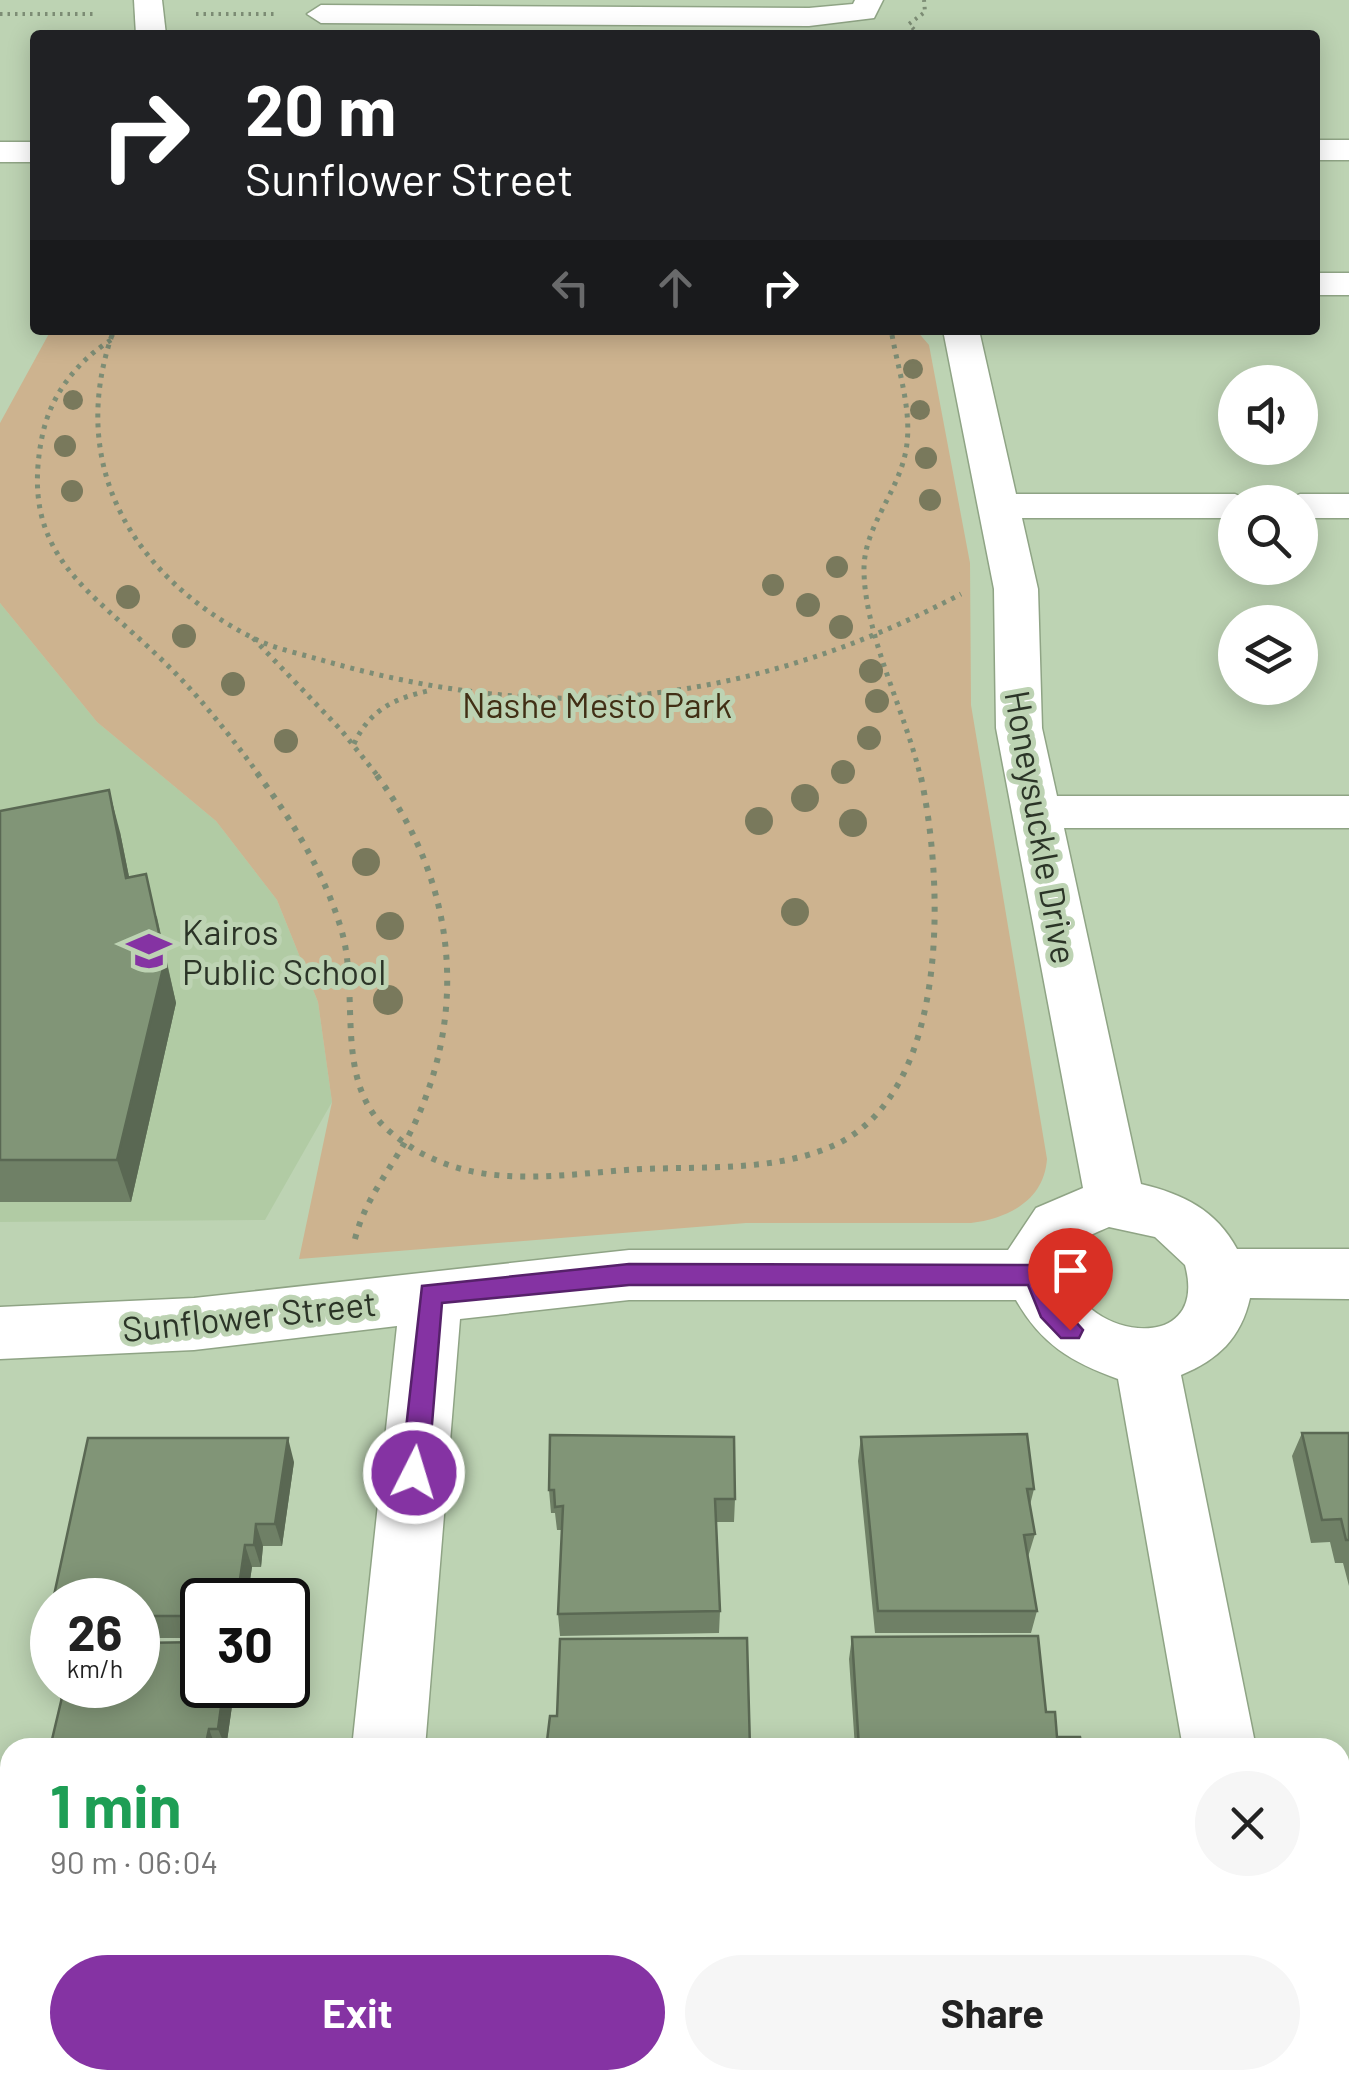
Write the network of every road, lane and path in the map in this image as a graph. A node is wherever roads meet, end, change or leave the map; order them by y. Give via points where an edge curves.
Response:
1 (148, 0) edge
2 (924, 0) edge
3 (866, 6) edge
4 (0, 14) edge
5 (96, 14) dead end
6 (195, 14) dead end
7 (321, 14) joint
8 (151, 30) edge
9 (914, 30) edge
10 (1320, 129) edge
11 (1349, 129) edge
12 (0, 130) edge
13 (30, 130) edge
14 (1320, 150) edge
15 (1349, 150) edge
16 (0, 152) edge
17 (30, 152) edge
18 (1320, 284) edge
19 (1349, 284) edge
20 (112, 335) edge
21 (892, 335) edge
22 (962, 335) edge
23 (110, 340) junction
24 (998, 506) junction
25 (1218, 506) edge
26 (1318, 506) edge
27 (1349, 506) edge
28 (965, 592) dead end
29 (252, 638) junction
30 (876, 638) junction
31 (438, 689) junction
32 (354, 745) junction
33 (1035, 812) junction
34 (1349, 812) edge
35 (405, 1142) junction
36 (1116, 1205) junction
37 (354, 1239) dead end
38 (1220, 1273) junction
39 (1349, 1274) edge
40 (1037, 1275) junction
41 (430, 1294) junction
42 (0, 1332) edge
43 (1144, 1354) junction
44 (389, 1738) edge
45 (1218, 1738) edge

1 - 8 street
2 - 9 path via 925,12 909,24
3 - 7 street via 809,17
4 - 5 path
6 - 7 path
10 - 11 street
12 - 13 street
14 - 15 street
16 - 17 street
18 - 19 street
20 - 23 path
21 - 30 path via 907,446 864,564
22 - 24 street, Honeysuckle Drive
23 - 29 path via 95,389 97,442 108,485 152,562
23 - 35 path via 65,382 41,438 34,478 51,546 84,592 185,683 305,845 346,951 356,1086 364,1106
24 - 25 street
24 - 33 street, Honeysuckle Drive via 1016,588 1020,728
26 - 27 street
28 - 30 path
29 - 31 path
29 - 32 path
30 - 31 path via 729,682 656,693 570,697
30 - 35 path via 914,745 936,884 931,975 902,1087 888,1105 836,1144 752,1164 494,1180 422,1155
31 - 32 path via 391,699 374,711
32 - 35 path via 429,871 451,957 447,1026 436,1071
33 - 34 street
33 - 36 street, Honeysuckle Drive
35 - 37 path via 364,1200
36 - 38 street via 1161,1213 1186,1227 1208,1248
36 - 40 street via 1078,1210 1056,1223 1042,1241
38 - 39 street
38 - 43 street via 1223,1299 1213,1322 1193,1342
40 - 41 street, Sunflower Street via 629,1274
40 - 43 street via 1050,1310 1070,1330 1099,1346
41 - 42 street, Sunflower Street via 194,1324
41 - 44 street
43 - 45 street

